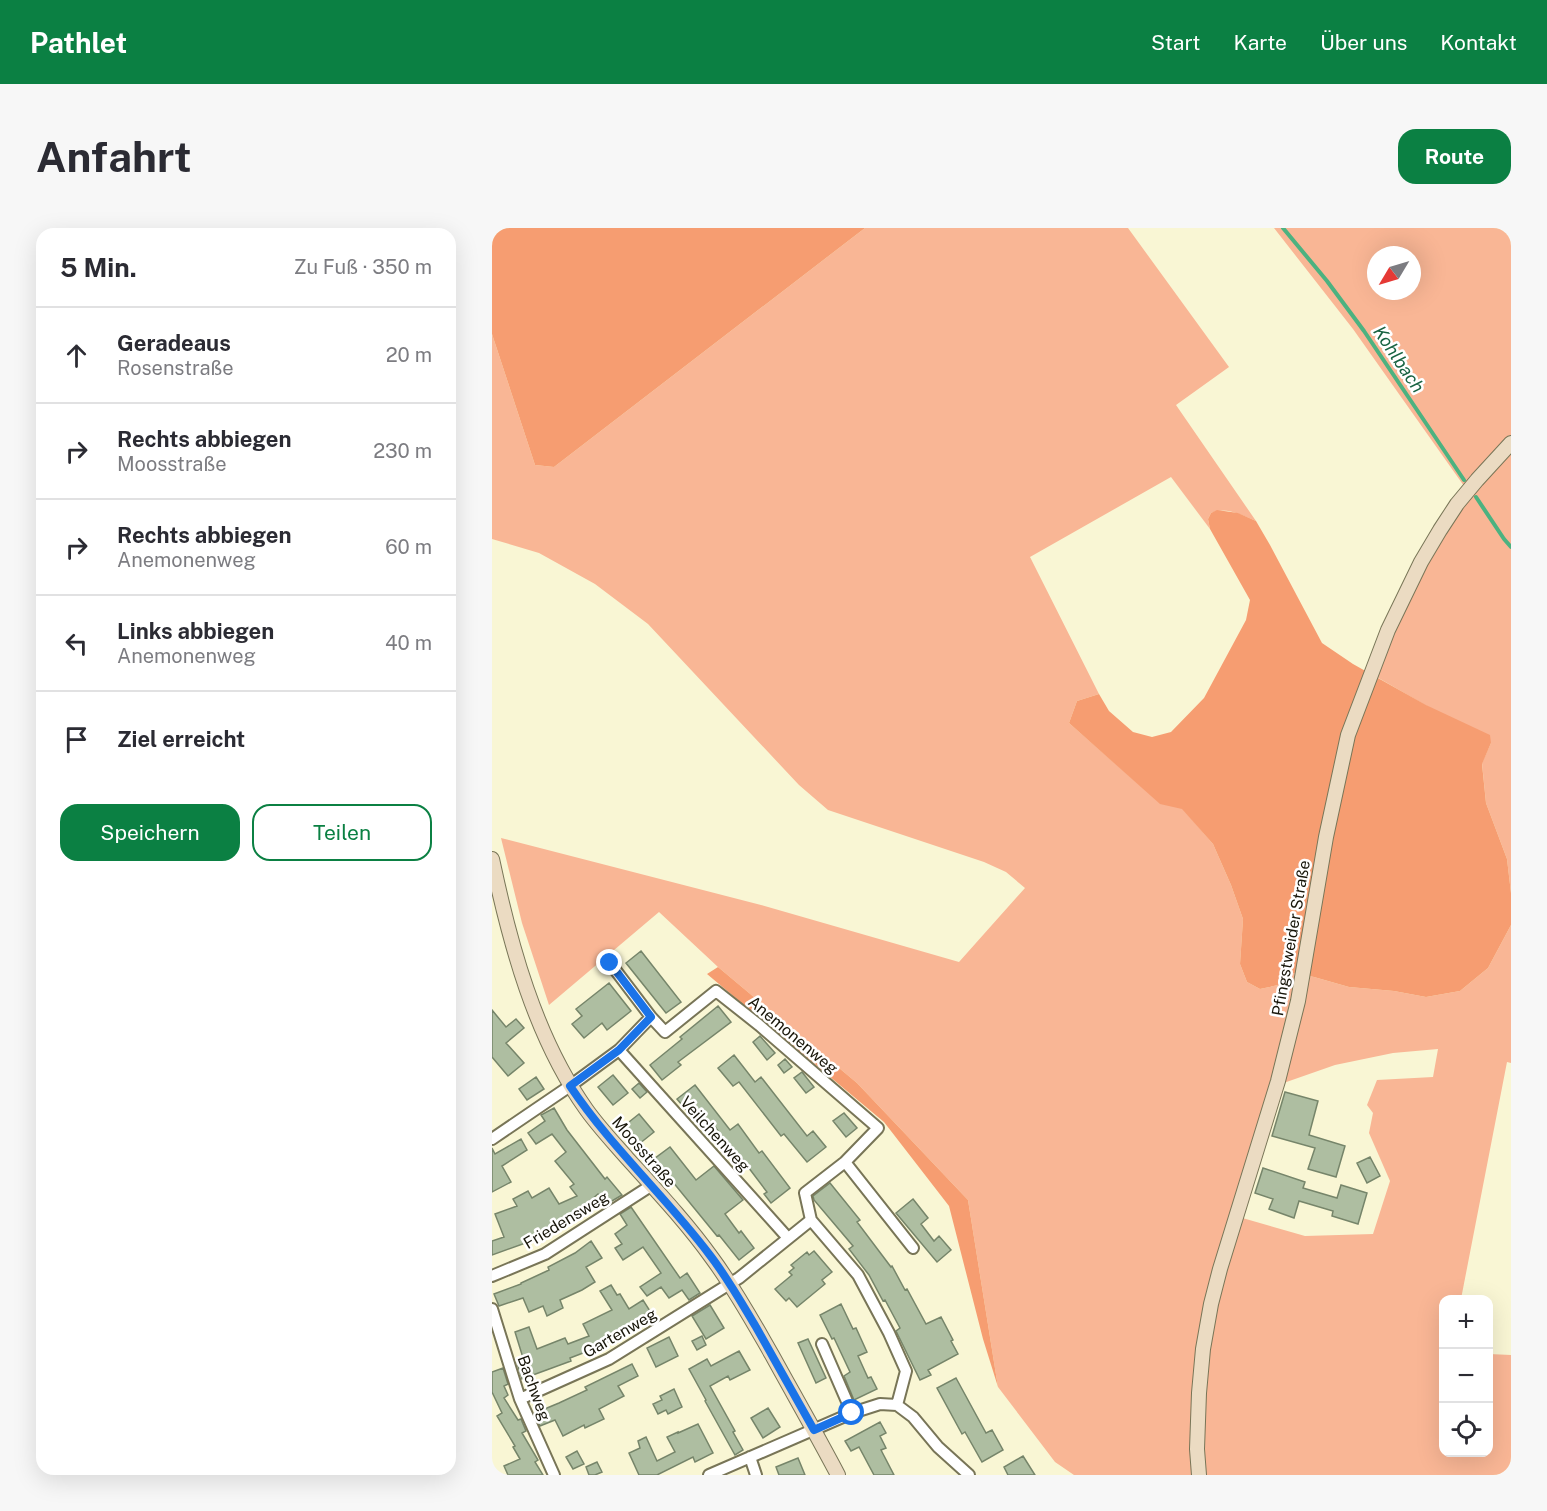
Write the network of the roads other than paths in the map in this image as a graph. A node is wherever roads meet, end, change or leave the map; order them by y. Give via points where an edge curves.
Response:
1 (1511, 443) edge
2 (492, 859) edge
3 (610, 963) dead end
4 (651, 1017) junction
5 (619, 1050) junction
6 (570, 1086) junction
7 (492, 1139) edge
8 (844, 1162) junction
9 (652, 1185) junction
10 (811, 1220) junction
11 (788, 1238) junction
12 (913, 1248) dead end
13 (492, 1276) edge
14 (730, 1284) junction
15 (492, 1309) edge
16 (822, 1344) dead end
17 (520, 1399) junction
18 (897, 1405) junction
19 (852, 1413) junction
20 (814, 1430) junction
21 (750, 1457) junction
22 (554, 1475) edge
23 (709, 1475) edge
24 (756, 1475) edge
25 (838, 1475) edge
26 (969, 1475) edge
27 (1199, 1475) edge

1 - 27 street, Pfingstweider Straße via 1457,504 1421,562 1388,630 1348,735 1298,1001 1211,1304 1199,1393
2 - 6 street, Moosstraße via 526,986
3 - 4 street, Anemonenweg
4 - 5 street
4 - 8 street, Anemonenweg via 665,1032 716,992 878,1128
5 - 6 street
5 - 11 street, Veilchenweg
6 - 7 street
6 - 9 street, Moosstraße
8 - 10 street, Anemonenweg via 805,1193
8 - 12 street
9 - 13 street, Friedensweg via 545,1254
9 - 14 street, Moosstraße
10 - 11 street
10 - 18 street via 858,1275 889,1333 906,1371
11 - 14 street
14 - 17 street, Gartenweg via 609,1359
14 - 20 street, Moosstraße
15 - 17 street, Bachweg
16 - 19 street
17 - 22 street, Bachweg
18 - 19 street via 880,1404
18 - 26 street
19 - 20 street
20 - 21 street
20 - 25 street, Moosstraße
21 - 23 street
21 - 24 street

